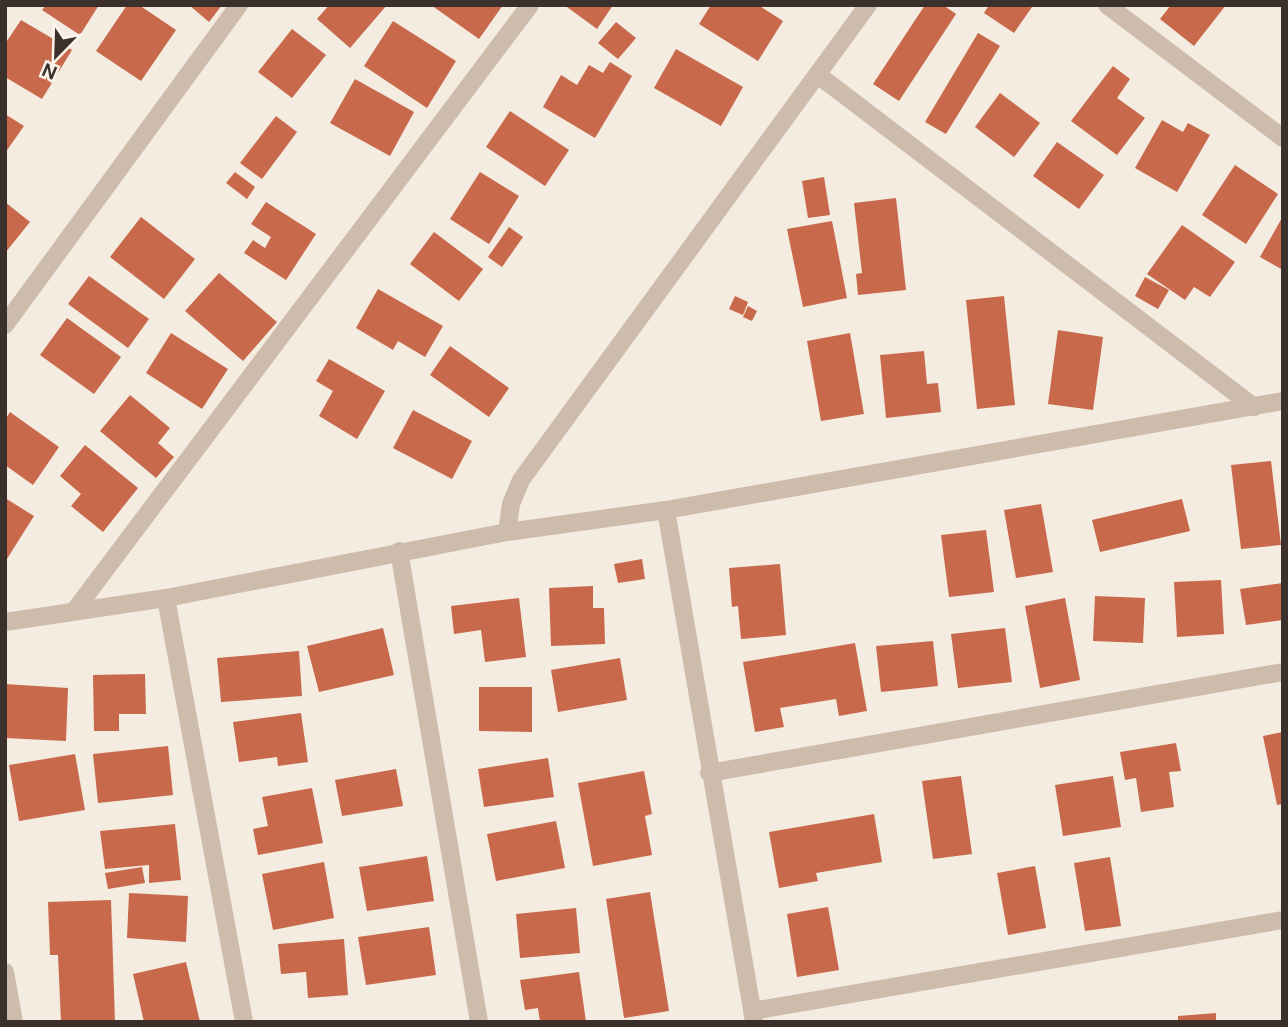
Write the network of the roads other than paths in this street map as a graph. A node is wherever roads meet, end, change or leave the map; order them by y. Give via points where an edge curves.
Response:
1 (239, 5) edge
2 (530, 5) edge
3 (868, 5) edge
4 (1107, 5) edge
5 (818, 75) junction
6 (1283, 138) edge
7 (5, 325) edge
8 (1283, 401) edge
9 (1254, 407) junction
10 (666, 510) junction
11 (507, 532) junction
12 (399, 551) junction
13 (166, 598) junction
14 (75, 610) junction
15 (5, 622) edge
16 (1283, 672) edge
17 (709, 773) junction
18 (1283, 920) edge
19 (5, 972) edge
20 (753, 1016) edge
21 (14, 1022) edge
22 (244, 1022) edge
23 (479, 1022) edge

1 - 7 street
2 - 14 street
3 - 5 street
4 - 6 street
5 - 9 street
5 - 11 street via 521,480
8 - 9 street
9 - 10 street
10 - 11 street
10 - 17 street
11 - 12 street
12 - 13 street
12 - 23 street
13 - 14 street
13 - 22 street
14 - 15 street
16 - 17 street
17 - 20 street
18 - 20 street
19 - 21 street

